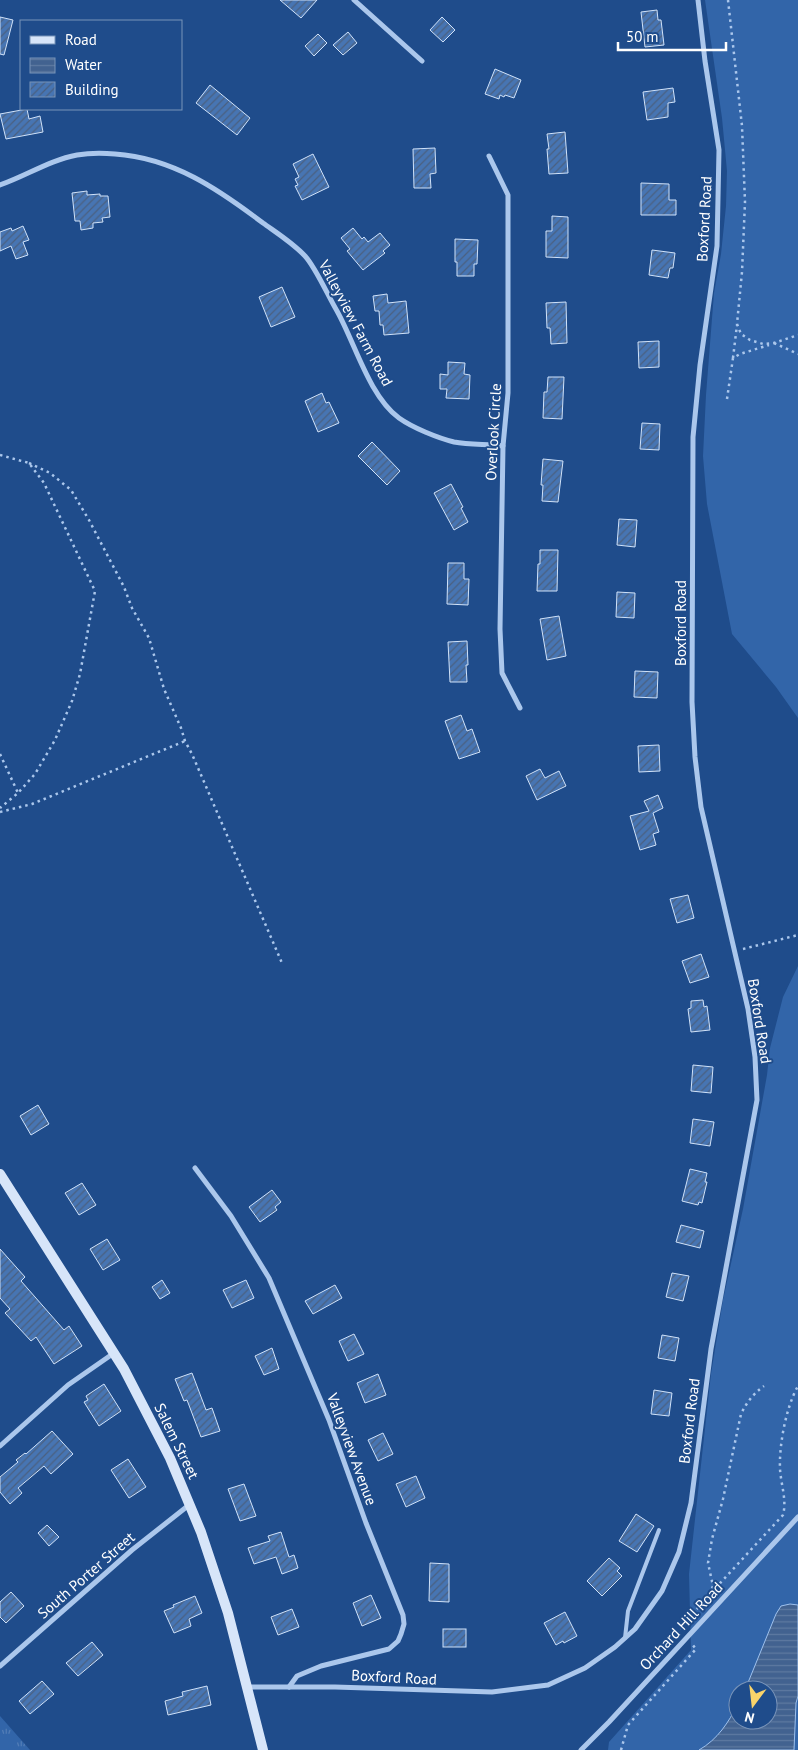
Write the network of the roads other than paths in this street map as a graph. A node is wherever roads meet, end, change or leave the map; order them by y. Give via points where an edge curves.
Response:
1 (354, 0) edge
2 (698, 0) edge
3 (422, 61) dead end
4 (489, 156) dead end
5 (0, 185) edge
6 (504, 446) junction
7 (520, 708) dead end
8 (195, 1168) dead end
9 (0, 1174) edge
10 (114, 1353) junction
11 (0, 1446) edge
12 (190, 1504) junction
13 (798, 1517) edge
14 (659, 1530) dead end
15 (624, 1638) junction
16 (0, 1666) edge
17 (247, 1687) junction
18 (289, 1687) junction
19 (263, 1750) edge
20 (580, 1750) edge

1 - 3 street
2 - 15 street, Boxford Road via 719,150 717,246 693,437 692,702 701,807 748,1009 757,1100 711,1349 691,1503 681,1544 662,1591 635,1629
4 - 6 street, Overlook Circle via 508,195 508,394
5 - 6 street, Valleyview Farm Road via 78,155 132,155 190,174 252,214 305,256 340,316 374,387 399,418 454,442
6 - 7 street, Overlook Circle via 502,673
8 - 18 street, Valleyview Avenue via 231,1216 269,1278 329,1420 403,1615 401,1634 389,1649 321,1666 297,1676
9 - 10 main road, Salem Street
10 - 11 street via 68,1385
10 - 12 main road, Salem Street via 170,1458
12 - 16 street, South Porter Street via 132,1550
12 - 17 main road, Salem Street via 228,1613
13 - 20 street, Orchard Hill Road
14 - 15 lane via 628,1611
15 - 18 street, Boxford Road via 585,1668 548,1685 492,1692
17 - 18 street, Boxford Road
17 - 19 main road, Salem Street

